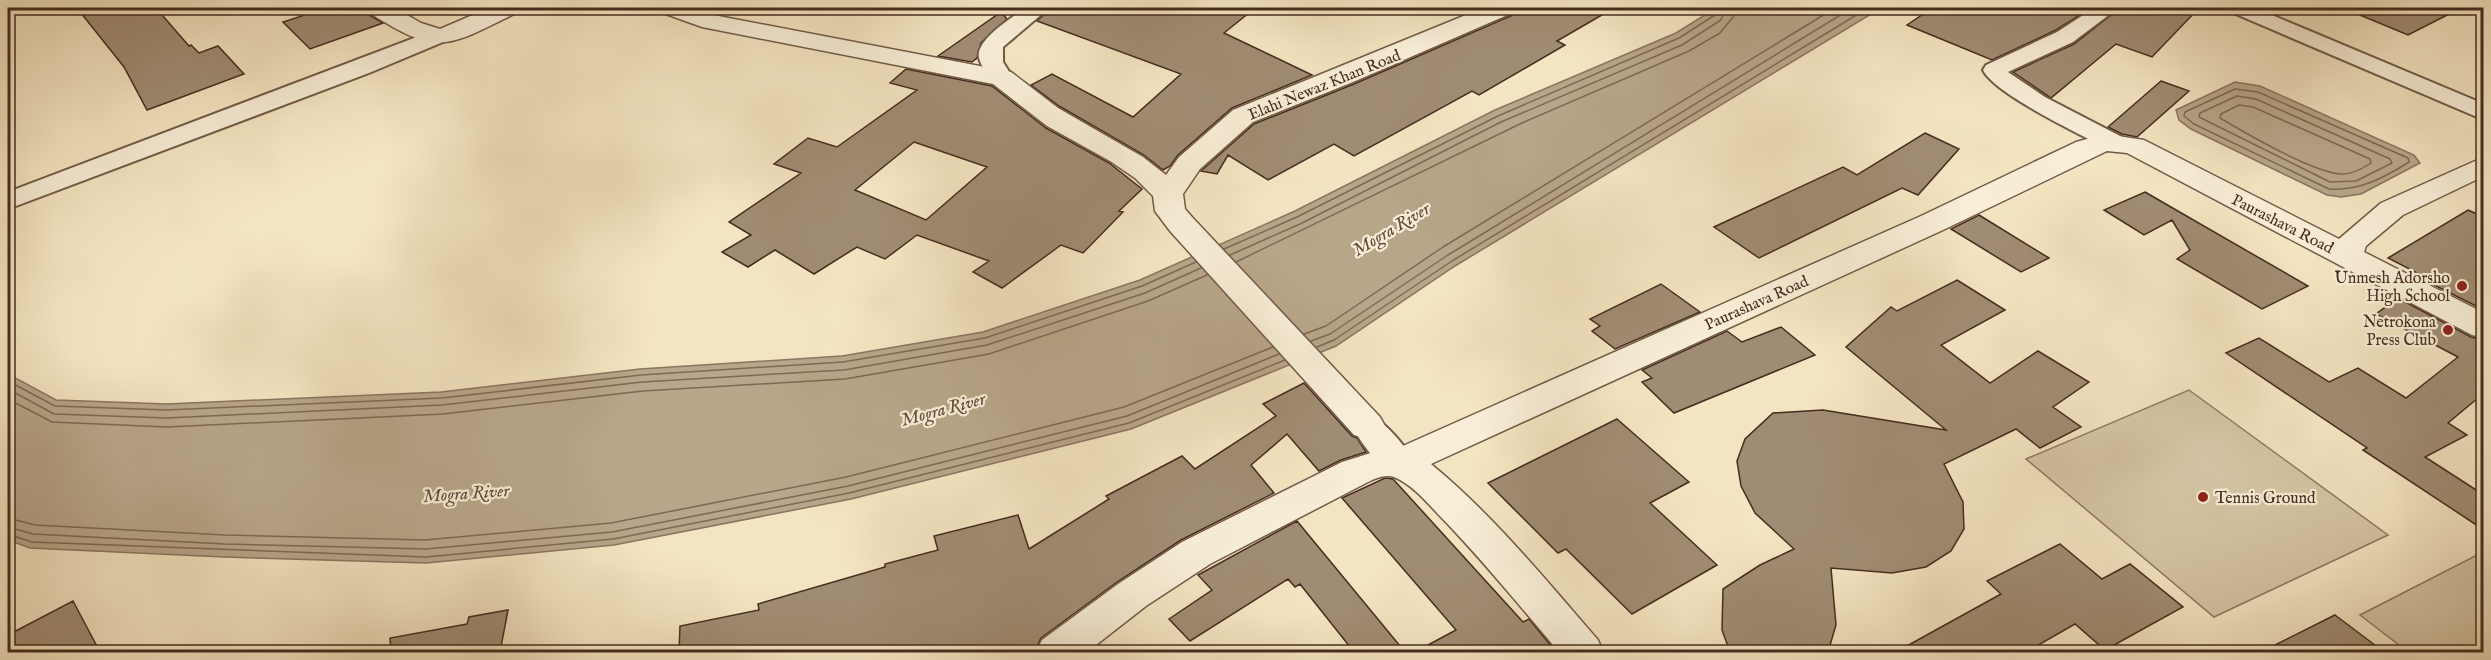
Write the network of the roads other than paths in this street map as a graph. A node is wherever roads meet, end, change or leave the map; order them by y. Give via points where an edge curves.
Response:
1 (379, 8) edge
2 (507, 8) edge
3 (672, 8) edge
4 (1038, 8) edge
5 (1503, 8) edge
6 (2107, 8) edge
7 (2238, 8) edge
8 (435, 37) junction
9 (1002, 78) junction
10 (2484, 113) edge
11 (2113, 142) junction
12 (2484, 165) edge
13 (1168, 194) junction
14 (8, 201) edge
15 (2347, 256) junction
16 (2484, 327) edge
17 (1367, 426) joint
18 (1399, 463) junction
19 (1057, 652) edge
20 (1583, 652) edge

1 - 8 street
2 - 8 street
3 - 9 street via 702,20
4 - 9 street via 988,52
5 - 13 street, Elahi Newaz Khan Road via 1243,116 1189,163
6 - 11 street, Paurashava Road via 2065,37 1994,70 2037,102
7 - 10 street
8 - 14 street
9 - 13 street via 1032,105 1134,163 1154,177
11 - 15 street, Paurashava Road via 2134,146
11 - 18 street, Paurashava Road via 2086,148 1922,228
12 - 15 street via 2392,209 2352,242
13 - 17 street via 1170,211 1181,224
15 - 16 street, Paurashava Road
17 - 18 street
18 - 19 street, Paurashava Road via 1355,472 1196,553
18 - 20 street via 1428,480

